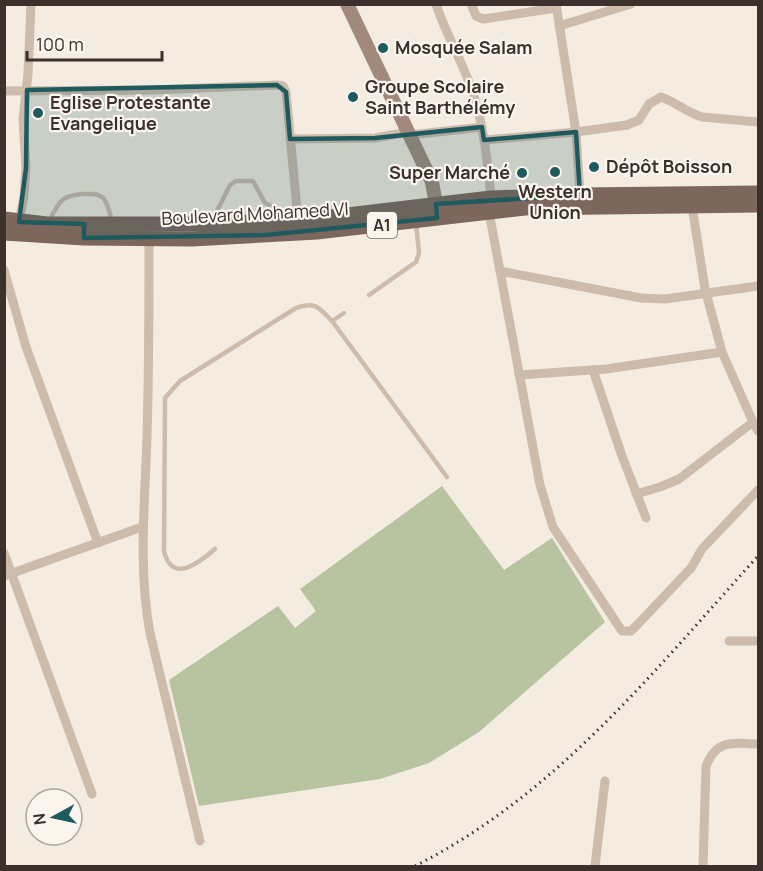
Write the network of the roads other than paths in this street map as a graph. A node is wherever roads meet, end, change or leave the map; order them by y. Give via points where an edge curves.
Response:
1 (31, 4) edge
2 (347, 4) edge
3 (436, 4) edge
4 (471, 4) edge
5 (631, 4) edge
6 (556, 6) edge
7 (559, 26) junction
8 (27, 90) junction
9 (4, 91) edge
10 (759, 122) edge
11 (482, 127) junction
12 (576, 132) junction
13 (409, 134) junction
14 (291, 139) junction
15 (484, 140) junction
16 (759, 193) edge
17 (580, 195) junction
18 (490, 205) junction
19 (759, 205) edge
20 (692, 206) junction
21 (437, 211) junction
22 (296, 220) junction
23 (416, 220) junction
24 (12, 221) edge
25 (47, 224) junction
26 (211, 224) junction
27 (114, 225) junction
28 (84, 231) junction
29 (4, 233) edge
30 (149, 240) junction
31 (4, 270) edge
32 (500, 271) junction
33 (759, 286) edge
34 (706, 293) junction
35 (369, 295) dead end
36 (344, 313) dead end
37 (332, 321) junction
38 (722, 352) junction
39 (593, 370) junction
40 (519, 375) junction
41 (753, 422) junction
42 (759, 430) edge
43 (447, 477) dead end
44 (759, 490) edge
45 (636, 494) junction
46 (646, 518) dead end
47 (142, 527) junction
48 (98, 543) junction
49 (215, 549) dead end
50 (4, 553) edge
51 (8, 575) edge
52 (729, 641) dead end
53 (759, 641) edge
54 (759, 744) edge
55 (605, 781) dead end
56 (92, 794) dead end
57 (200, 841) dead end
58 (595, 867) edge
59 (703, 867) edge

1 - 8 street
2 - 13 street
3 - 11 street via 471,86
4 - 6 street via 476,16 483,18
5 - 7 street
6 - 7 street
7 - 12 street
8 - 9 street
8 - 14 street via 283,86
8 - 24 street via 23,119 24,196
10 - 12 street via 693,115 661,97 649,104 639,120 627,125
11 - 13 street
11 - 15 street
12 - 15 street
12 - 17 street
13 - 14 street
13 - 21 street via 432,182
14 - 22 street
15 - 18 street
16 - 17 main road, Boulevard Mohamed VI / A1
17 - 18 main road, Boulevard Mohamed VI / A1
18 - 20 main road, Boulevard Mohamed VI / A1
18 - 21 main road, Boulevard Mohamed VI / A1
18 - 32 street
19 - 20 main road, Boulevard Mohamed VI / A1
20 - 34 street
21 - 22 main road, Boulevard Mohamed VI / A1
21 - 23 main road, Boulevard Mohamed VI / A1
22 - 26 main road, Boulevard Mohamed VI / A1
22 - 26 lane via 265,203 252,182 236,181 230,185
23 - 30 main road, Boulevard Mohamed VI / A1 via 317,232
23 - 35 lane via 416,262
24 - 25 main road, Boulevard Mohamed VI / A1
25 - 27 lane via 63,198 94,194 105,201
25 - 28 main road, Boulevard Mohamed VI / A1
26 - 27 main road, Boulevard Mohamed VI / A1
27 - 28 main road, Boulevard Mohamed VI / A1
28 - 29 main road, Boulevard Mohamed VI / A1
28 - 30 main road, Boulevard Mohamed VI / A1
30 - 47 street
31 - 48 street via 26,347
32 - 34 street via 641,298
32 - 40 street
33 - 34 street
34 - 38 street
36 - 37 lane
37 - 43 lane
37 - 49 lane via 317,306 296,308 180,381 165,398 167,561 174,567 195,566
38 - 39 street
38 - 41 street
39 - 40 street
39 - 45 street
40 - 44 street via 540,485 553,527 622,631 630,631 639,624 691,568 702,549
41 - 42 street
41 - 45 street via 679,479
45 - 46 street
47 - 48 street
47 - 57 street via 150,633
48 - 51 street
50 - 51 street
51 - 56 street
52 - 53 street
54 - 59 street via 724,745 710,757 706,766
55 - 58 street

